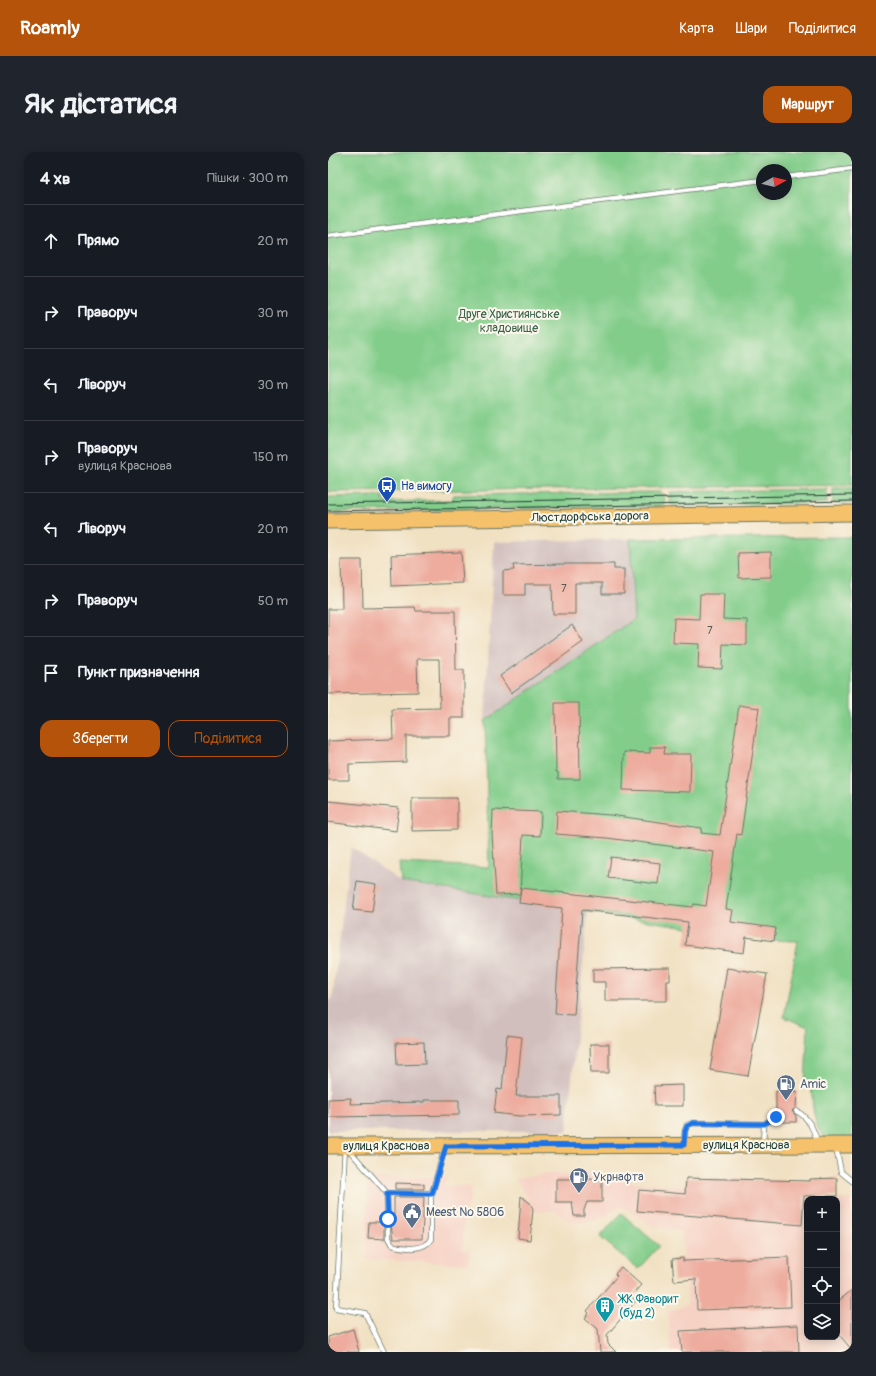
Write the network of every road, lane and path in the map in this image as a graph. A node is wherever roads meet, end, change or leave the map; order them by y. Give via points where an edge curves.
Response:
1 (852, 169) edge
2 (792, 176) edge
3 (756, 181) edge
4 (328, 236) edge
5 (852, 513) edge
6 (328, 521) edge
7 (796, 1112) dead end
8 (776, 1117) dead end
9 (764, 1124) junction
10 (684, 1145) junction
11 (762, 1145) junction
12 (818, 1145) junction
13 (835, 1145) junction
14 (852, 1145) edge
15 (328, 1146) edge
16 (345, 1146) junction
17 (446, 1146) junction
18 (852, 1181) edge
19 (387, 1193) junction
20 (432, 1194) junction
21 (384, 1352) edge

1 - 2 lane
3 - 4 lane
5 - 6 main road, Люстдорфська дорога
7 - 12 lane via 805,1117 814,1131
8 - 9 lane
9 - 10 lane via 693,1123 687,1126
9 - 11 lane
10 - 11 main road, вулиця Краснова
10 - 17 main road, вулиця Краснова
11 - 12 main road, вулиця Краснова
12 - 13 main road, вулиця Краснова
13 - 14 main road, вулиця Краснова
13 - 18 lane via 841,1172
15 - 16 main road, вулиця Краснова
16 - 17 main road, вулиця Краснова
16 - 19 lane
16 - 21 lane via 335,1307 365,1313
17 - 20 lane
19 - 20 lane
19 - 20 lane via 388,1238 392,1245 399,1248 420,1248 428,1245 431,1239

